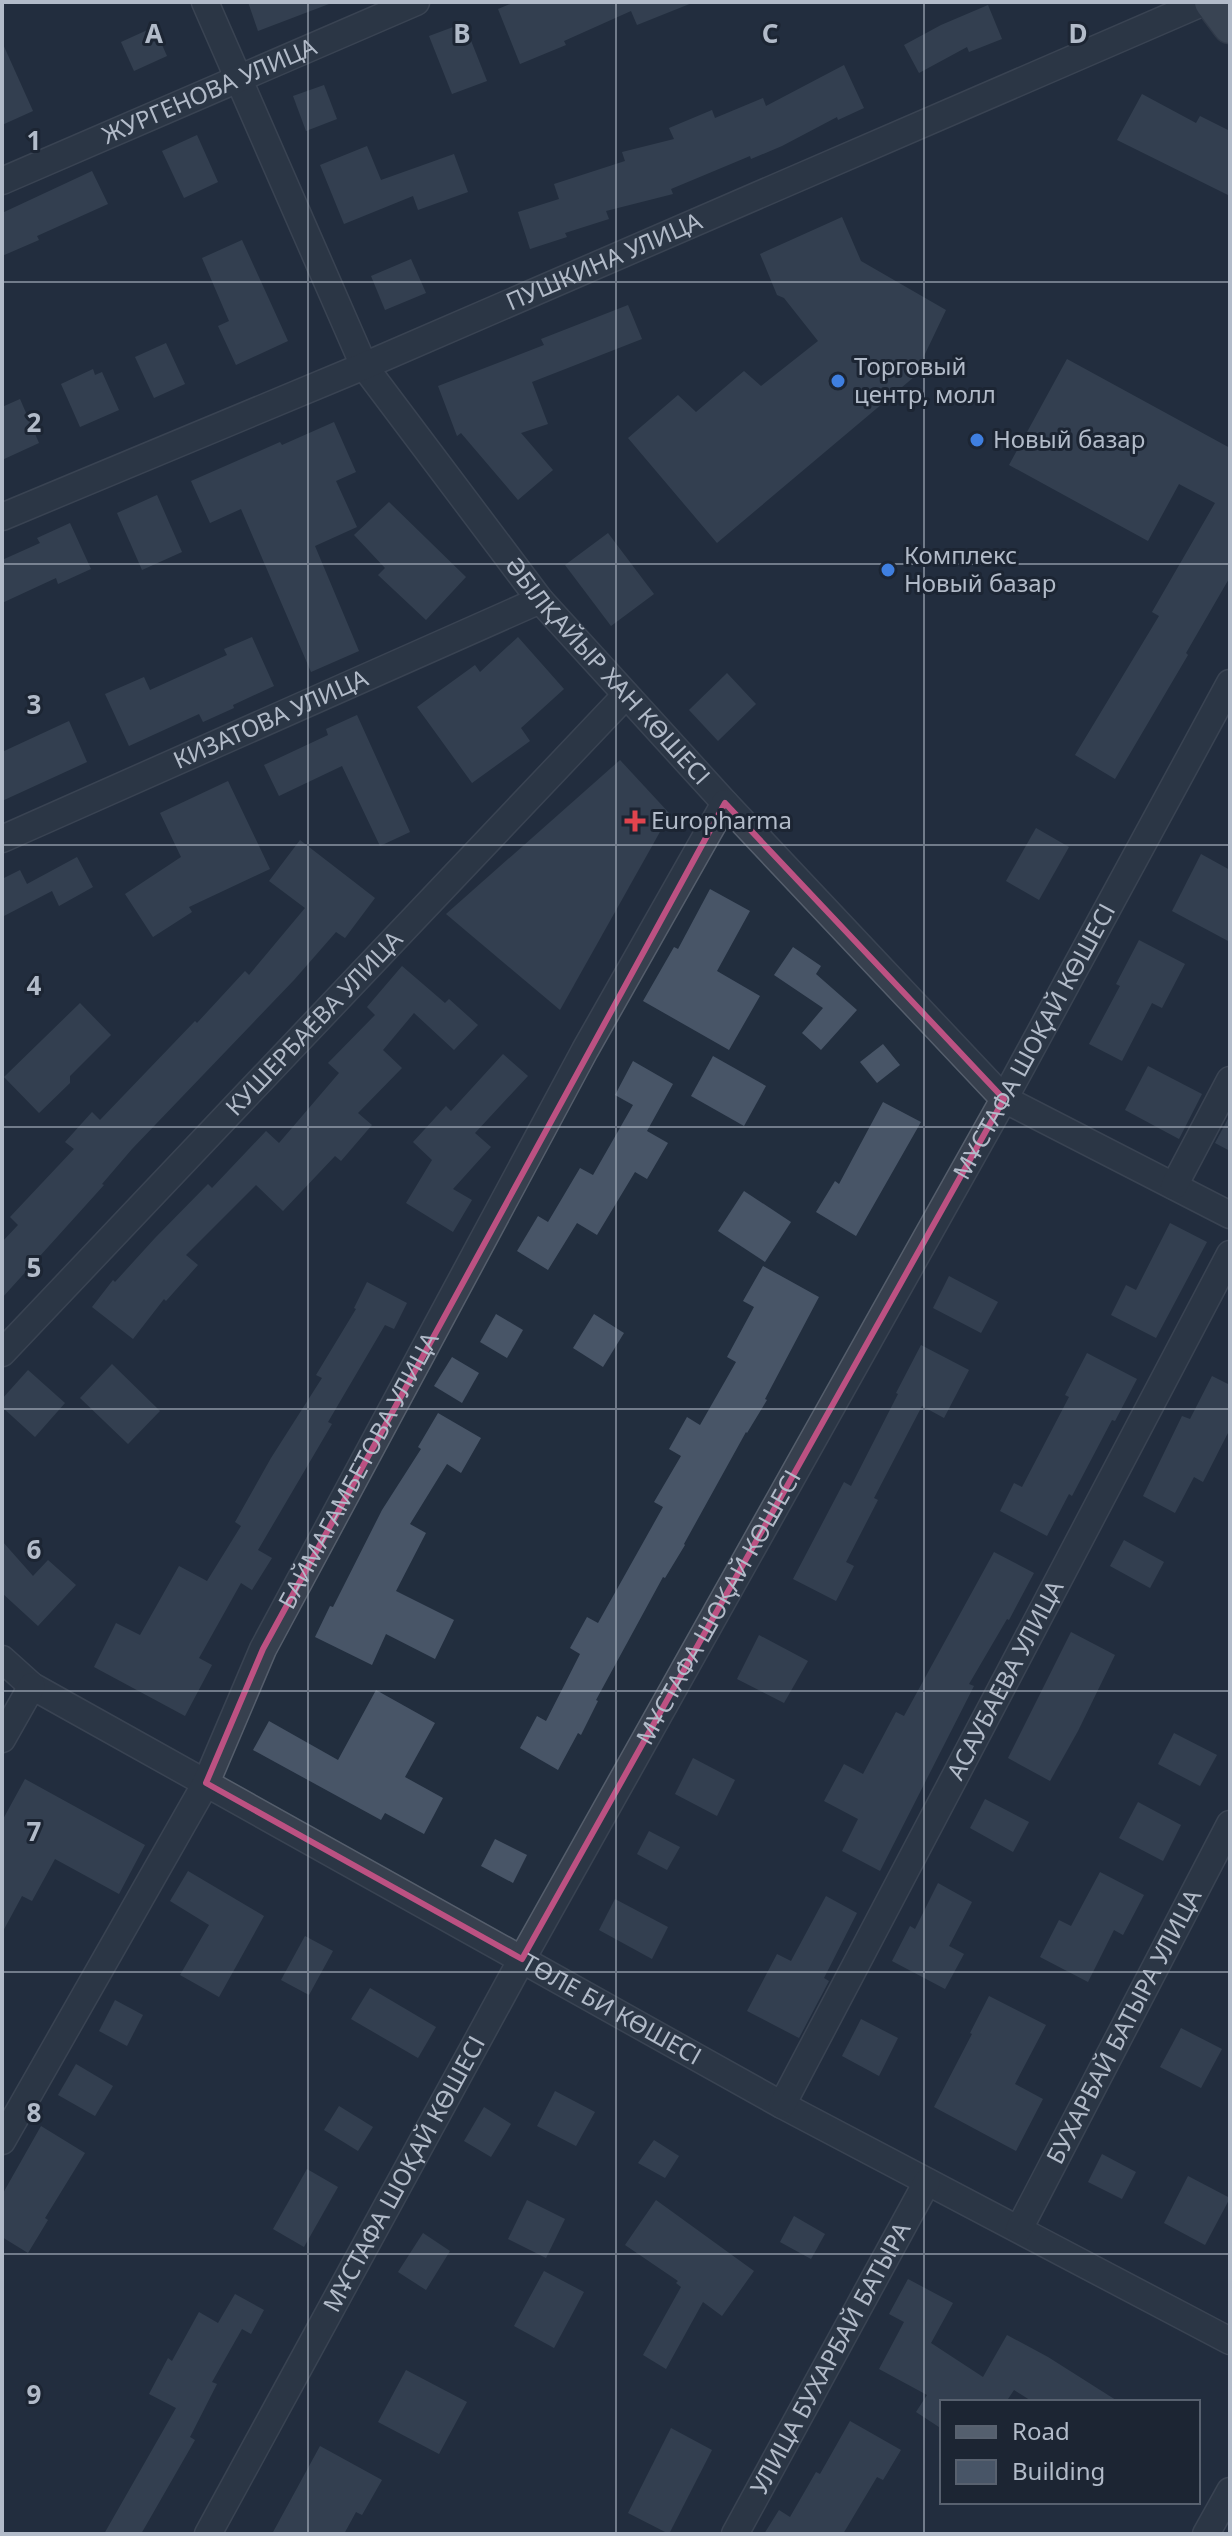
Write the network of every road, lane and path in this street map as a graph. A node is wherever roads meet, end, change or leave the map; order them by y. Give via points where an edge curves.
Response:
1 (205, 2) edge
2 (416, 2) edge
3 (1204, 2) edge
4 (1212, 2) edge
5 (1230, 26) edge
6 (238, 78) junction
7 (2, 181) edge
8 (364, 366) junction
9 (2, 517) edge
10 (540, 600) junction
11 (1230, 683) edge
12 (626, 695) junction
13 (725, 803) junction
14 (2, 839) edge
15 (1230, 1080) edge
16 (1004, 1099) junction
17 (1174, 1186) junction
18 (1230, 1215) edge
19 (1230, 1254) edge
20 (2, 1353) edge
21 (2, 1659) edge
22 (32, 1686) junction
23 (2, 1739) edge
24 (206, 1783) junction
25 (1230, 1824) edge
26 (522, 1959) junction
27 (782, 2105) junction
28 (2, 2141) edge
29 (927, 2182) junction
30 (1019, 2229) junction
31 (1230, 2341) edge
32 (1230, 2491) edge
33 (208, 2534) edge
34 (735, 2534) edge
35 (1206, 2534) edge

1 - 6 street, ӘБІЛҚАЙЫР ХАН КӨШЕСІ
2 - 6 street, ЖУРГЕНОВА УЛИЦА
3 - 8 street, ПУШКИНА УЛИЦА
4 - 5 main road
6 - 7 street, ЖУРГЕНОВА УЛИЦА
6 - 8 street, ӘБІЛҚАЙЫР ХАН КӨШЕСІ
8 - 9 street, ПУШКИНА УЛИЦА
8 - 10 street, ӘБІЛҚАЙЫР ХАН КӨШЕСІ
10 - 12 street, ӘБІЛҚАЙЫР ХАН КӨШЕСІ
10 - 14 street, КИЗАТОВА УЛИЦА
11 - 16 street, МҰСТАФА ШОҚАЙ КӨШЕСІ
12 - 13 street, ӘБІЛҚАЙЫР ХАН КӨШЕСІ
12 - 20 street, КУШЕРБАЕВА УЛИЦА
13 - 16 street, ӘБІЛҚАЙЫР ХАН КӨШЕСІ
13 - 24 street, БАЙМАГАМБЕТОВА УЛИЦА via 585,1050 263,1649
15 - 17 street
16 - 17 street, ӘБІЛҚАЙЫР ХАН КӨШЕСІ
16 - 26 street, МҰСТАФА ШОҚАЙ КӨШЕСІ
17 - 18 street, ӘБІЛҚАЙЫР ХАН КӨШЕСІ
19 - 27 street, АСАУБАЕВА УЛИЦА
21 - 22 street, ТӨЛЕ БИ КӨШЕСІ
22 - 23 street
22 - 24 street, ТӨЛЕ БИ КӨШЕСІ
24 - 26 street, ТӨЛЕ БИ КӨШЕСІ
24 - 28 street, БАЙМАГАМБЕТОВА УЛИЦА
25 - 30 street, БУХАРБАЙ БАТЫРА УЛИЦА
26 - 27 street, ТӨЛЕ БИ КӨШЕСІ
26 - 33 street, МҰСТАФА ШОҚАЙ КӨШЕСІ
27 - 29 street, ТӨЛЕ БИ КӨШЕСІ
29 - 30 street, ТӨЛЕ БИ КӨШЕСІ
29 - 34 street, УЛИЦА БУХАРБАЙ БАТЫРА
30 - 31 street, ТӨЛЕ БИ КӨШЕСІ
32 - 35 street

